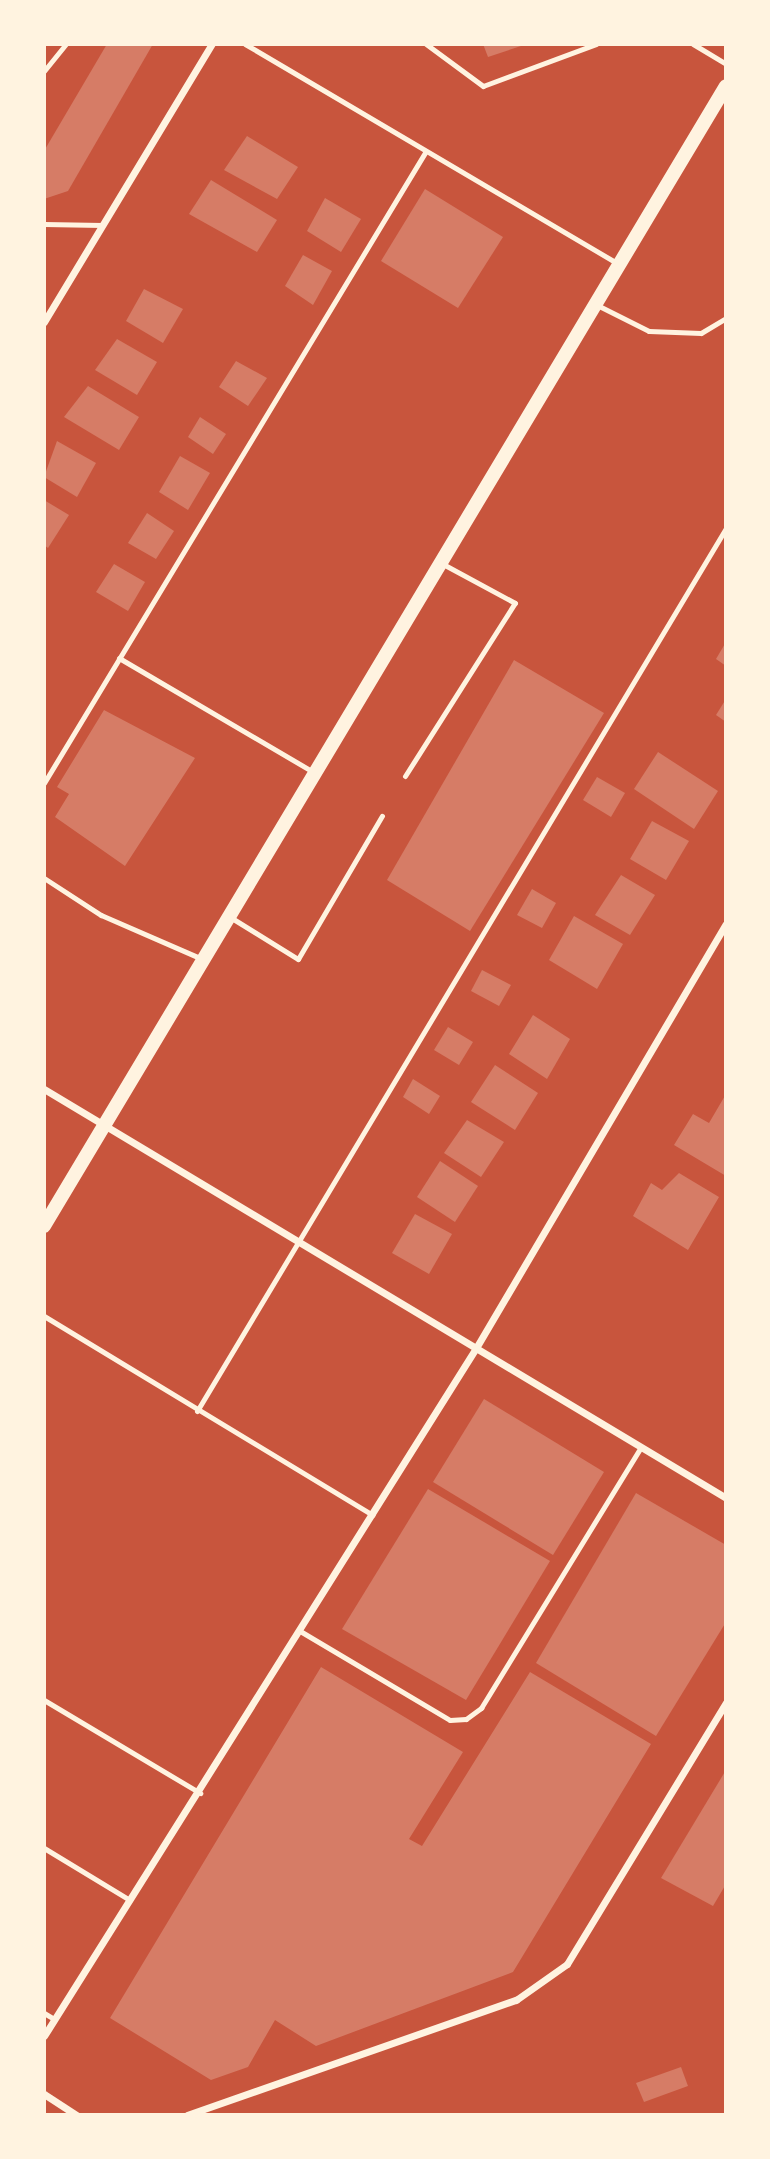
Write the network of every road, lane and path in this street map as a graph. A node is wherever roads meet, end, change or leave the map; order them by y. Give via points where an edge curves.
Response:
1 (66, 44) edge
2 (212, 44) edge
3 (245, 44) edge
4 (426, 44) edge
5 (596, 44) edge
6 (693, 44) edge
7 (726, 64) edge
8 (44, 71) edge
9 (725, 89) edge
10 (426, 150) junction
11 (44, 224) edge
12 (103, 225) junction
13 (619, 264) junction
14 (595, 304) junction
15 (726, 318) edge
16 (44, 322) edge
17 (726, 528) edge
18 (441, 563) junction
19 (119, 659) junction
20 (316, 774) junction
21 (405, 776) dead end
22 (44, 783) edge
23 (382, 816) dead end
24 (44, 878) edge
25 (230, 917) junction
26 (726, 924) edge
27 (205, 960) junction
28 (44, 1089) edge
29 (104, 1127) junction
30 (44, 1226) edge
31 (298, 1242) junction
32 (44, 1316) edge
33 (476, 1348) junction
34 (197, 1411) junction
35 (641, 1447) junction
36 (726, 1498) edge
37 (372, 1515) junction
38 (300, 1631) junction
39 (44, 1700) edge
40 (726, 1702) edge
41 (200, 1793) junction
42 (44, 1848) edge
43 (130, 1900) junction
44 (44, 2013) edge
45 (54, 2019) junction
46 (44, 2036) edge
47 (44, 2094) edge
48 (75, 2115) edge
49 (187, 2115) edge

1 - 8 lane
2 - 12 street
3 - 10 lane
4 - 5 lane via 482,86
6 - 7 lane
9 - 13 main road
10 - 13 lane
10 - 19 lane
11 - 12 lane
12 - 16 street
13 - 14 main road
14 - 15 lane via 649,331 701,333
14 - 18 main road
17 - 31 lane
18 - 20 main road
18 - 21 lane via 515,603
19 - 20 lane
19 - 22 lane
20 - 25 main road
23 - 25 lane via 298,959
24 - 27 lane via 101,915
25 - 27 main road
26 - 33 street
27 - 29 main road
28 - 29 street
29 - 30 main road
29 - 31 street
31 - 33 street
31 - 34 lane
32 - 34 lane
33 - 35 street
33 - 37 street
34 - 37 lane
35 - 36 street
35 - 38 lane via 481,1709 466,1718 450,1720
37 - 38 street
38 - 41 street
39 - 41 lane
40 - 49 street via 567,1964 531,1991
41 - 43 street
42 - 43 lane
43 - 45 street
44 - 45 lane
45 - 46 street
47 - 48 street

